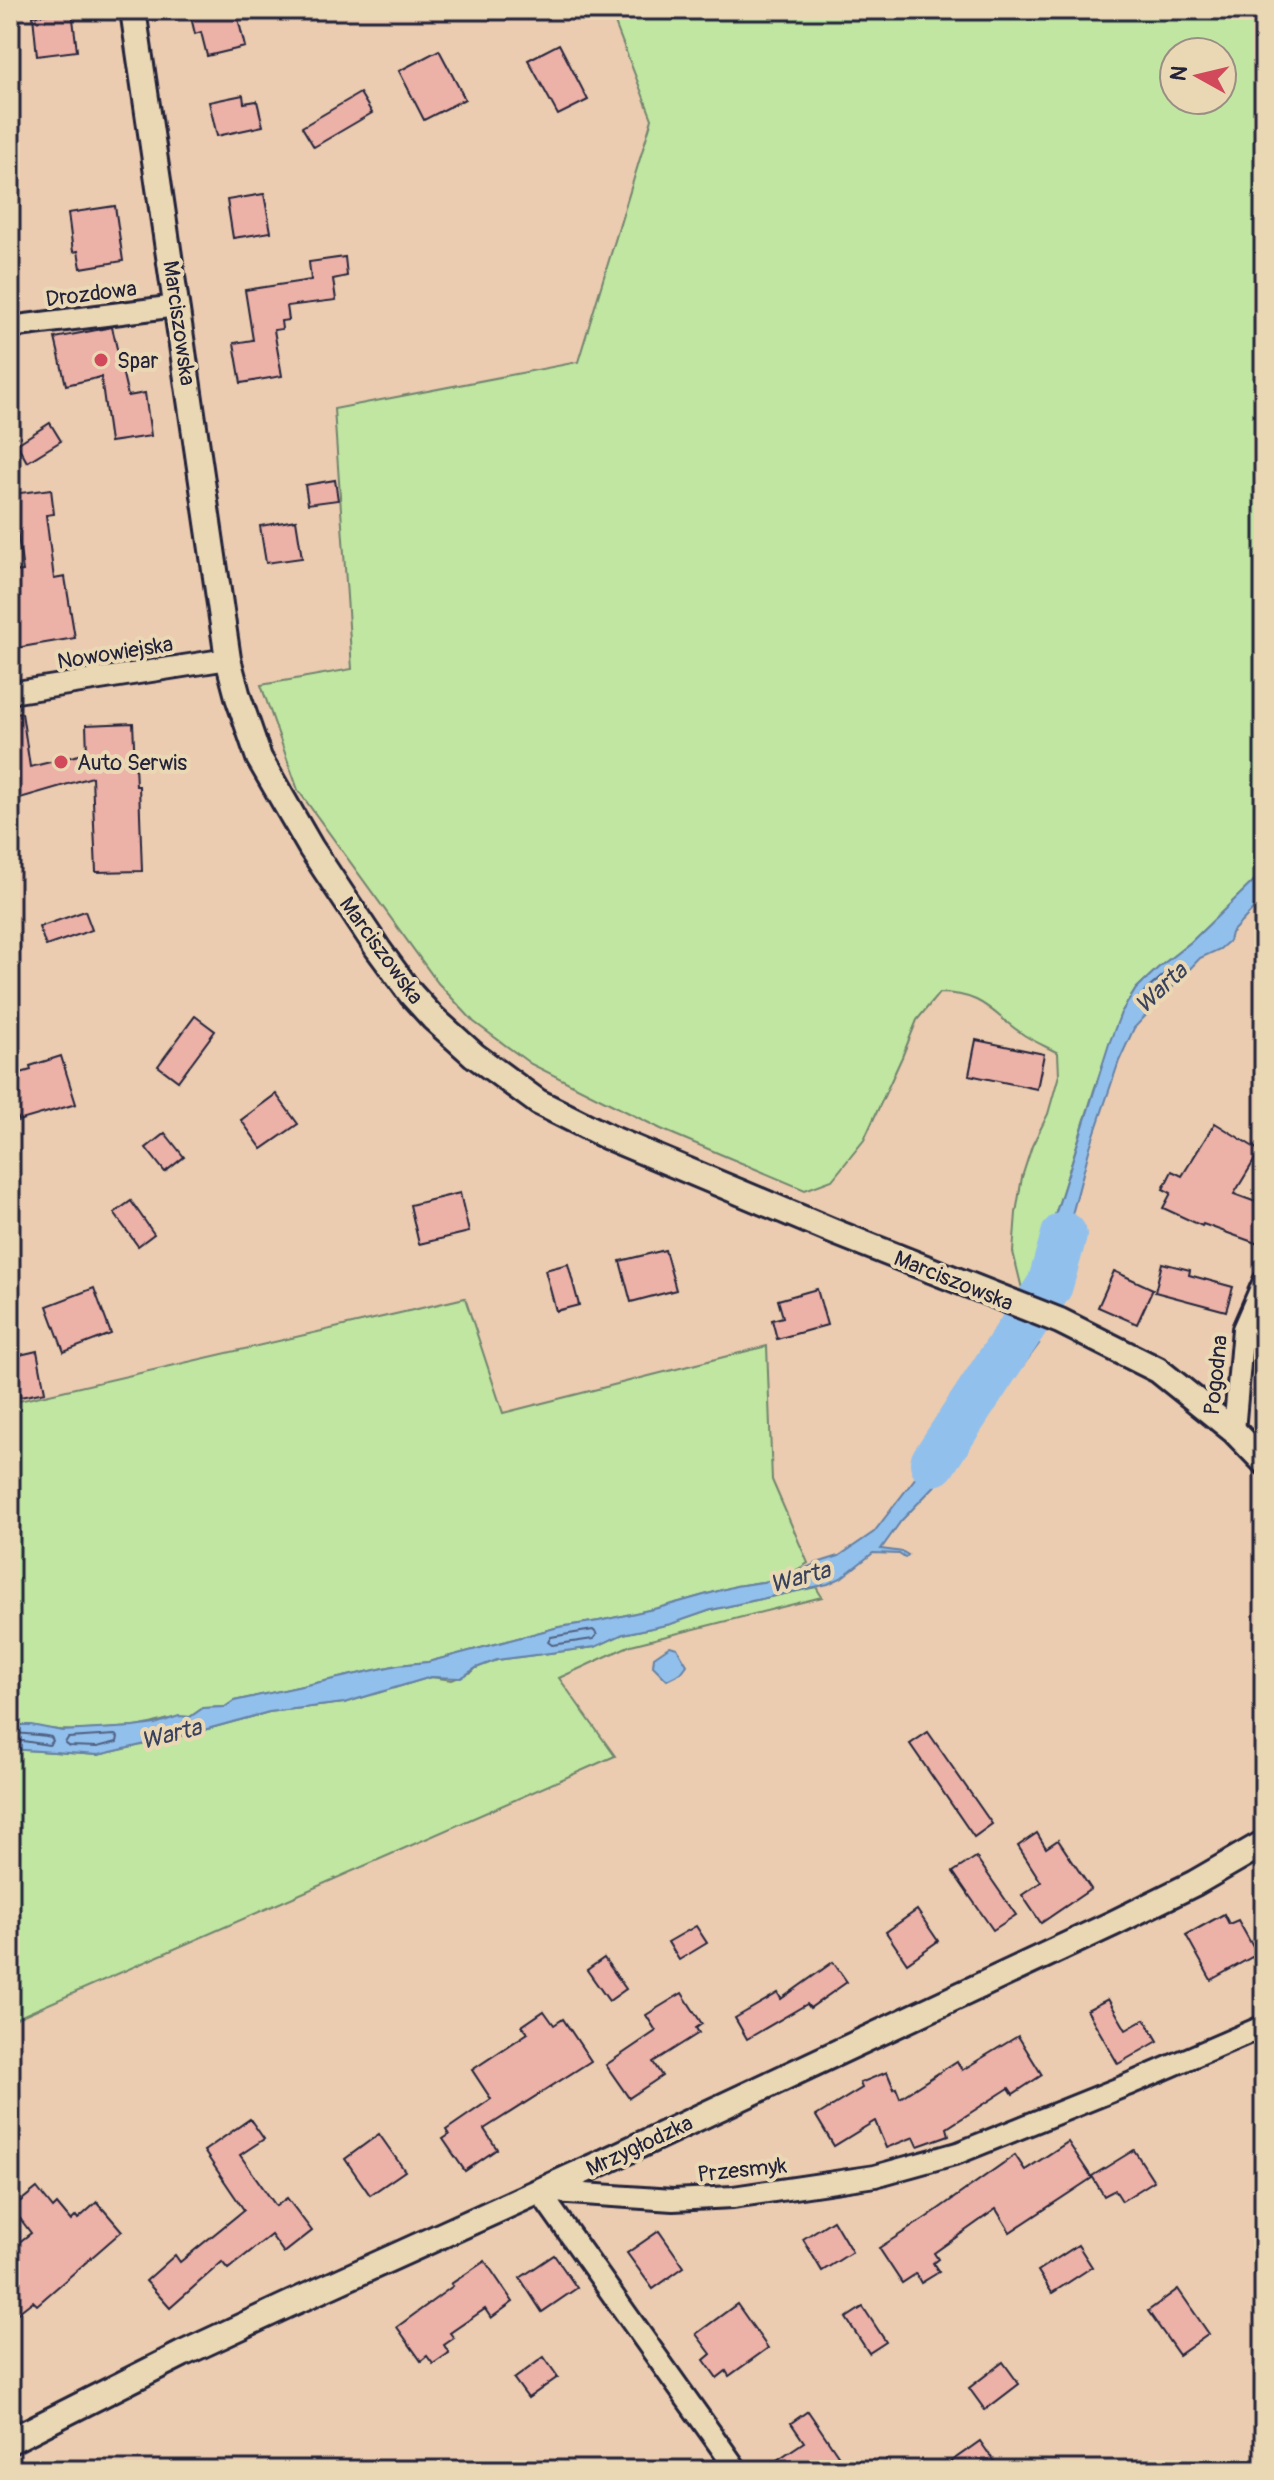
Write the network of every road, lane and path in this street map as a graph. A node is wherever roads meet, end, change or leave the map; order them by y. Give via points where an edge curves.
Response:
1 (133, 10) edge
2 (177, 306) junction
3 (10, 327) edge
4 (228, 659) junction
5 (10, 693) edge
6 (1264, 1281) edge
7 (1234, 1431) junction
8 (1264, 1462) edge
9 (1264, 1843) edge
10 (1264, 2026) edge
11 (539, 2191) junction
12 (10, 2441) edge
13 (737, 2470) edge

1 - 2 street, Marciszowska
2 - 3 street, Drozdowa
2 - 4 street, Marciszowska
4 - 5 street, Nowowiejska
4 - 7 street, Marciszowska via 255,748 304,837 411,994 474,1055 538,1102 608,1137 1060,1321 1158,1370
6 - 7 street, Pogodna via 1243,1329
7 - 8 street, Marciszowska
9 - 11 street, Mrzygłodzka via 1114,1923
10 - 11 street, Przesmyk via 958,2153 875,2176 733,2197 673,2200
11 - 12 street, Mrzygłodzka via 182,2354
11 - 13 street

